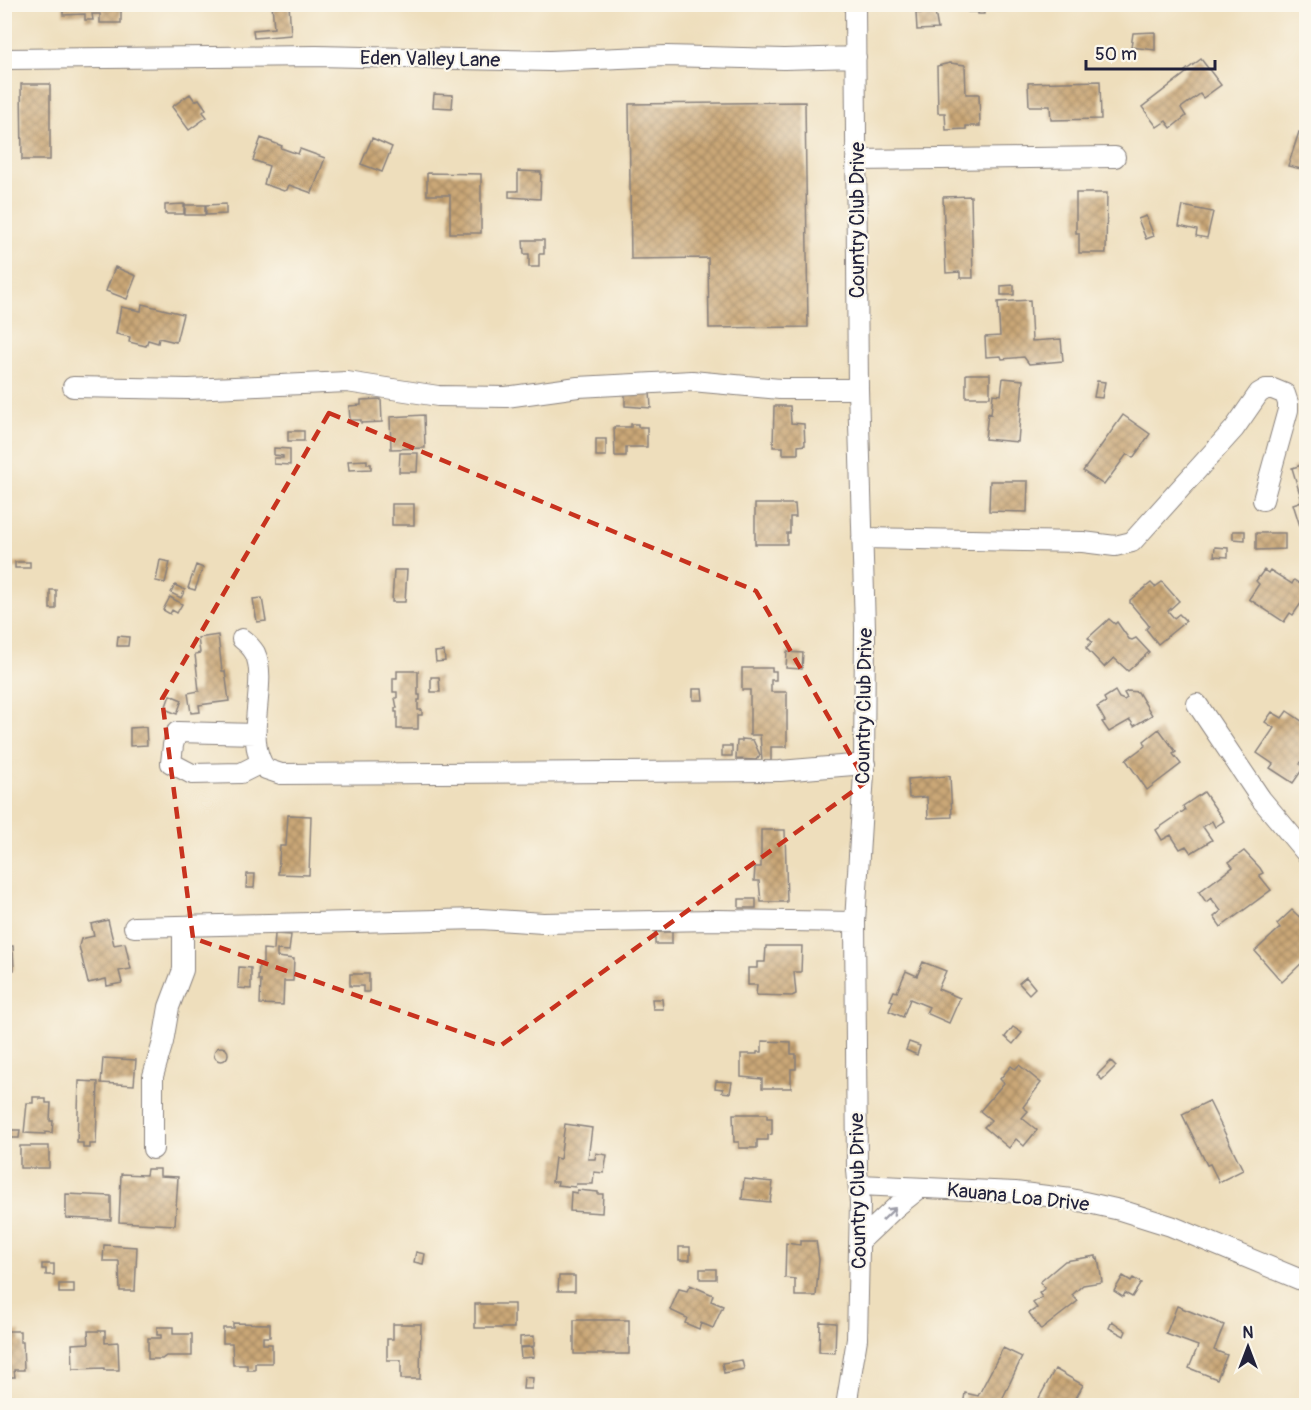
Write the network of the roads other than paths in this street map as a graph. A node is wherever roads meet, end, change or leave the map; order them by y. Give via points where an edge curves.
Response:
1 (855, 4) edge
2 (856, 57) junction
3 (4, 59) edge
4 (1115, 157) dead end
5 (856, 160) junction
6 (73, 387) dead end
7 (858, 388) junction
8 (1263, 500) dead end
9 (862, 538) junction
10 (242, 639) dead end
11 (1197, 704) dead end
12 (256, 734) junction
13 (261, 764) junction
14 (865, 764) junction
15 (1306, 854) edge
16 (855, 922) junction
17 (183, 926) junction
18 (134, 927) dead end
19 (153, 1149) dead end
20 (859, 1185) junction
21 (920, 1188) junction
22 (859, 1242) junction
23 (1306, 1282) edge
24 (846, 1406) edge

1 - 2 street, Country Club Drive
2 - 3 street, Eden Valley Lane via 666,56 550,62 316,56
2 - 5 street, Country Club Drive
4 - 5 street
5 - 7 street, Country Club Drive
6 - 7 street via 189,388 348,382 438,396 506,397 578,387 692,381 780,388
7 - 9 street, Country Club Drive
8 - 9 street via 1288,410 1285,394 1273,389 1259,393 1234,429 1132,542 1115,546
9 - 14 street, Country Club Drive
10 - 12 street via 255,653 258,669
11 - 15 street via 1261,799
12 - 13 street
12 - 13 street via 177,732 171,763 192,774 241,773
13 - 14 street via 281,774 780,771
14 - 16 street, Country Club Drive
16 - 17 street via 543,923 480,919
16 - 20 street, Country Club Drive
17 - 18 street
17 - 19 street via 183,970 169,1007 153,1076
20 - 21 street, Kauana Loa Drive
20 - 22 street, Country Club Drive
22 -> 21 street
21 - 23 street, Kauana Loa Drive via 1015,1192 1120,1210 1171,1226
22 - 24 street, Country Club Drive via 857,1339

